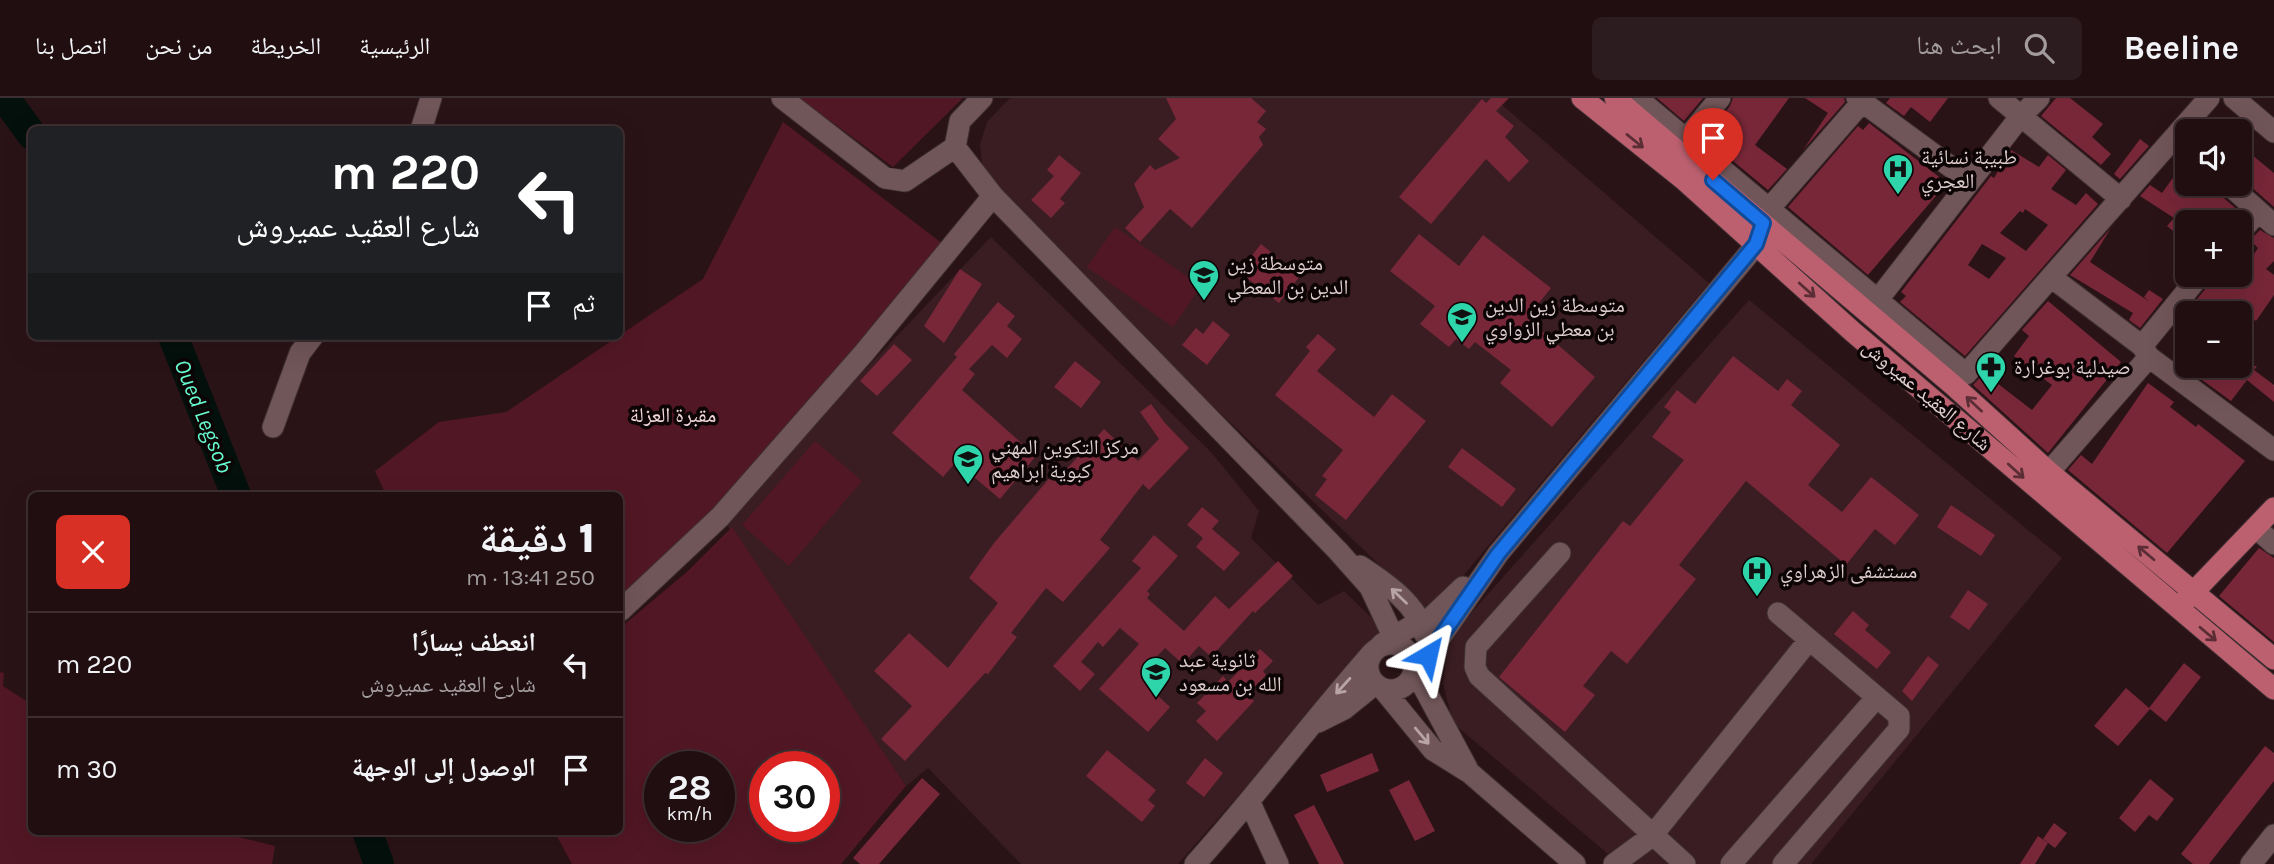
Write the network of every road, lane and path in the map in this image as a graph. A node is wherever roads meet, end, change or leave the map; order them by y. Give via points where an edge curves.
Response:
1 (431, 98) edge
2 (782, 98) edge
3 (982, 98) edge
4 (1582, 98) edge
5 (1615, 98) edge
6 (1637, 98) edge
7 (1720, 98) edge
8 (1999, 98) edge
9 (2039, 98) edge
10 (2209, 98) edge
11 (1860, 100) edge
12 (2241, 100) edge
13 (2020, 117) junction
14 (2196, 119) edge
15 (422, 126) edge
16 (2274, 132) edge
17 (1686, 139) junction
18 (955, 147) junction
19 (2175, 147) edge
20 (1970, 181) junction
21 (993, 196) junction
22 (2241, 196) edge
23 (2121, 199) junction
24 (1766, 217) junction
25 (2266, 219) edge
26 (1756, 244) junction
27 (2051, 277) junction
28 (2191, 287) edge
29 (1873, 307) junction
30 (1853, 332) junction
31 (310, 340) edge
32 (2145, 352) junction
33 (1960, 379) junction
34 (273, 427) dead end
35 (2274, 450) edge
36 (2049, 472) junction
37 (2274, 508) edge
38 (2256, 528) junction
39 (2274, 544) edge
40 (1338, 551) junction
41 (1560, 553) dead end
42 (1498, 554) junction
43 (2193, 592) junction
44 (623, 608) edge
45 (2178, 608) junction
46 (1777, 613) dead end
47 (1423, 625) junction
48 (1810, 640) junction
49 (1381, 645) junction
50 (2274, 659) edge
51 (1419, 664) junction
52 (1379, 686) junction
53 (2274, 689) edge
54 (1877, 697) junction
55 (1316, 723) junction
56 (1470, 773) junction
57 (1250, 803) junction
58 (2274, 835) edge
59 (1652, 836) junction
60 (1195, 864) edge
61 (1278, 864) edge
62 (1575, 864) edge
63 (1614, 864) edge
64 (1685, 864) edge
65 (1731, 864) edge
66 (1783, 864) edge
67 (2251, 864) edge

1 - 15 street
2 - 18 street via 885,178 905,181
3 - 18 street via 960,121
4 -> 26 main road, شارع العقيد عميروش via 1683,178
5 - 24 main road, شارع العقيد عميروش
6 - 17 street
7 - 17 street
8 - 13 street
9 - 13 street
10 - 14 street
11 - 20 street
11 - 24 street
12 - 16 street
13 - 20 street
13 - 23 street
17 - 24 street
18 - 21 street
19 - 23 street
20 - 29 street
21 - 40 street
21 - 44 street via 720,517
22 - 25 street
23 - 27 street
24 - 26 street
24 - 29 main road, شارع العقيد عميروش
26 -> 30 main road, شارع العقيد عميروش
26 - 42 street
27 - 32 street
27 - 33 street
28 - 32 street
29 - 30 street
29 - 33 main road, شارع العقيد عميروش
30 -> 45 main road, شارع العقيد عميروش
31 - 34 street via 300,353
32 - 35 street
32 - 36 street
36 -> 33 main road, شارع العقيد عميروش
43 -> 36 main road, شارع العقيد عميروش
37 - 38 main road
38 - 39 street
38 - 43 main road
47 -> 40 street via 1383,581
40 - 49 street via 1370,587
41 - 59 street via 1476,647 1475,667 1479,677
42 - 47 street
42 - 51 street
43 - 45 main road
43 - 50 main road, شارع العقيد عميروش
45 -> 53 main road, شارع العقيد عميروش
46 - 48 street
47 - 49 street
47 - 51 street
48 - 54 street
48 - 59 street
49 - 51 street via 1402,646
49 - 52 street via 1368,672
49 -> 55 street via 1333,697
51 - 52 street via 1403,687
51 - 56 street
52 - 55 street
52 -> 56 street via 1433,750
54 - 65 street
54 - 66 street via 1899,716 1899,729
55 - 57 street
56 - 62 street
57 - 60 street
57 - 61 street
58 - 67 street
59 - 63 street
59 - 64 street

